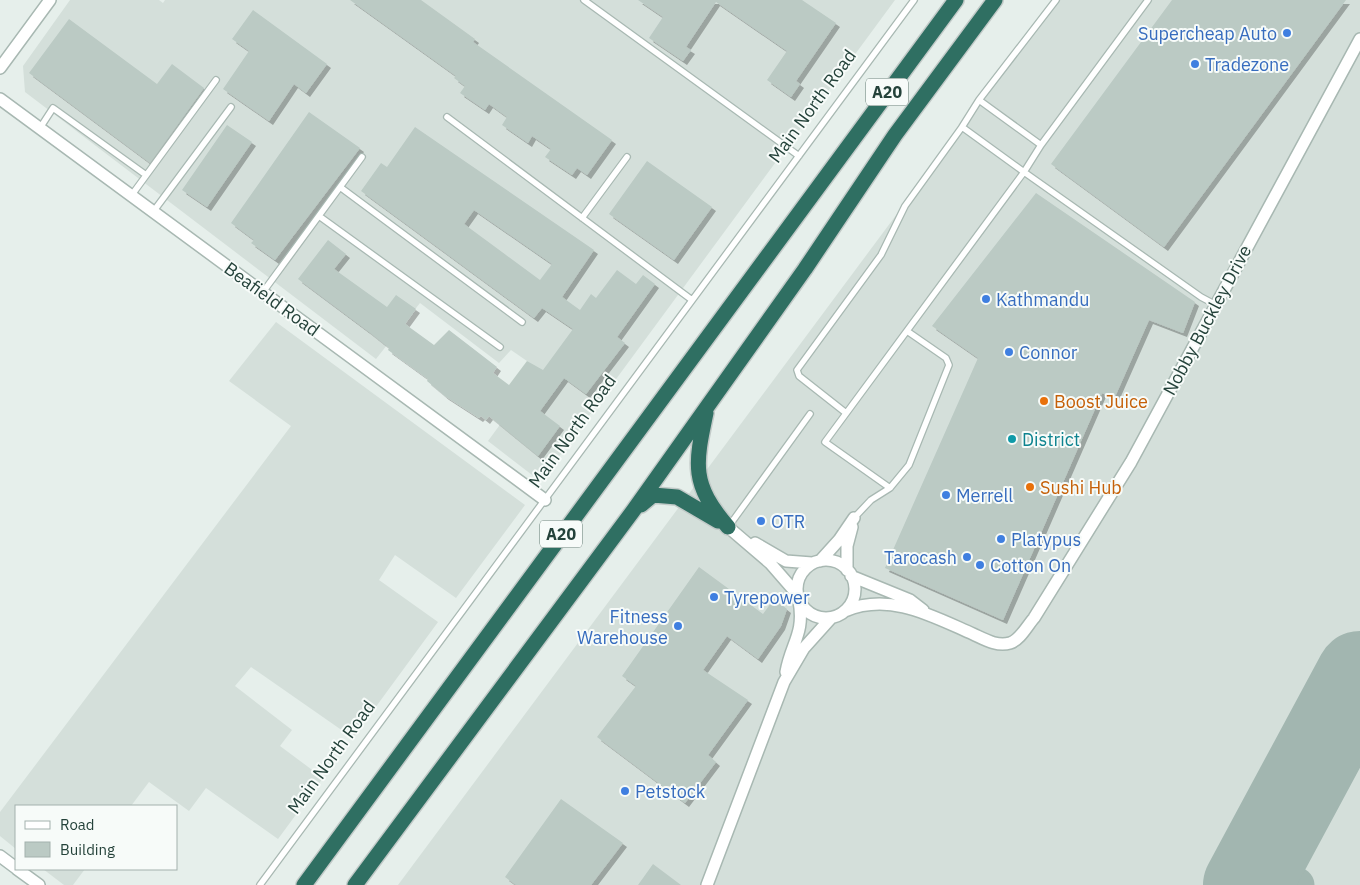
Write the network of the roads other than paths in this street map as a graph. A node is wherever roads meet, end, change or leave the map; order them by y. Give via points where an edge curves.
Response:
1 (50, 0) edge
2 (584, 0) edge
3 (914, 0) edge
4 (956, 0) edge
5 (995, 0) edge
6 (1056, 0) edge
7 (1148, 0) edge
8 (1360, 39) edge
9 (0, 68) edge
10 (216, 80) dead end
11 (0, 99) edge
12 (979, 100) junction
13 (231, 107) dead end
14 (447, 117) dead end
15 (962, 127) junction
16 (40, 128) junction
17 (1041, 145) junction
18 (798, 156) junction
19 (362, 157) dead end
20 (627, 157) dead end
21 (1024, 172) junction
22 (146, 176) junction
23 (340, 187) junction
24 (132, 196) junction
25 (153, 212) junction
26 (319, 216) junction
27 (582, 218) junction
28 (263, 292) junction
29 (692, 300) junction
30 (1216, 305) junction
31 (522, 322) dead end
32 (907, 331) junction
33 (500, 347) dead end
34 (707, 406) junction
35 (846, 413) junction
36 (810, 414) dead end
37 (890, 488) junction
38 (545, 500) junction
39 (633, 512) junction
40 (854, 518) junction
41 (731, 529) junction
42 (816, 562) junction
43 (849, 573) junction
44 (798, 597) junction
45 (845, 611) junction
46 (926, 613) junction
47 (831, 618) junction
48 (784, 682) junction
49 (0, 856) edge
50 (15, 867) edge
51 (20, 870) edge
52 (39, 885) edge
53 (260, 885) edge
54 (304, 885) edge
55 (355, 885) edge
56 (707, 885) edge

1 - 9 street
2 - 18 lane
3 - 18 lane, Main North Road
4 - 54 highway, A20
5 - 34 highway, A20 via 896,135
6 - 12 lane
7 - 17 lane
8 - 30 street, Nobby Buckley Drive
10 - 22 lane
11 - 16 street, Beafield Road
12 - 15 lane
12 - 17 lane
13 - 25 lane
14 - 27 lane
15 - 21 lane
15 - 35 lane via 905,206 881,255 797,370 799,376
16 - 22 lane via 53,108
16 - 24 street, Beafield Road
17 - 21 lane
18 - 29 lane, Main North Road
19 - 23 lane
20 - 27 lane
21 - 30 lane
21 - 32 lane
22 - 24 lane
23 - 26 lane
23 - 31 lane
24 - 25 street, Beafield Road
25 - 28 street, Beafield Road
26 - 28 lane
26 - 33 lane
27 - 29 lane
28 - 38 street, Beafield Road
29 - 38 lane, Main North Road
30 - 46 street, Nobby Buckley Drive via 1131,462 1034,618 1018,638 1010,643 994,643
32 - 35 lane
32 - 37 lane via 946,358 949,365 909,465
34 - 39 highway, A20
34 - 41 highway via 697,467 706,497
35 - 37 lane via 825,442
36 - 41 lane
37 - 40 lane via 871,500
38 - 53 lane, Main North Road
39 - 41 highway via 653,495 677,497
39 - 55 highway, A20
40 - 42 street via 839,540
40 - 43 street via 847,546
41 - 42 street via 786,561
41 - 44 street via 770,564
42 - 43 street via 834,562
42 - 44 street via 801,573
43 - 45 street via 855,590 854,598
43 - 46 street, Nobby Buckley Drive via 910,600
44 - 47 street via 808,612
44 - 48 street via 801,625 788,659
45 - 46 street, Nobby Buckley Drive via 884,602
45 - 47 street
47 - 48 street via 804,648
48 - 56 street
49 - 50 street
51 - 52 street

